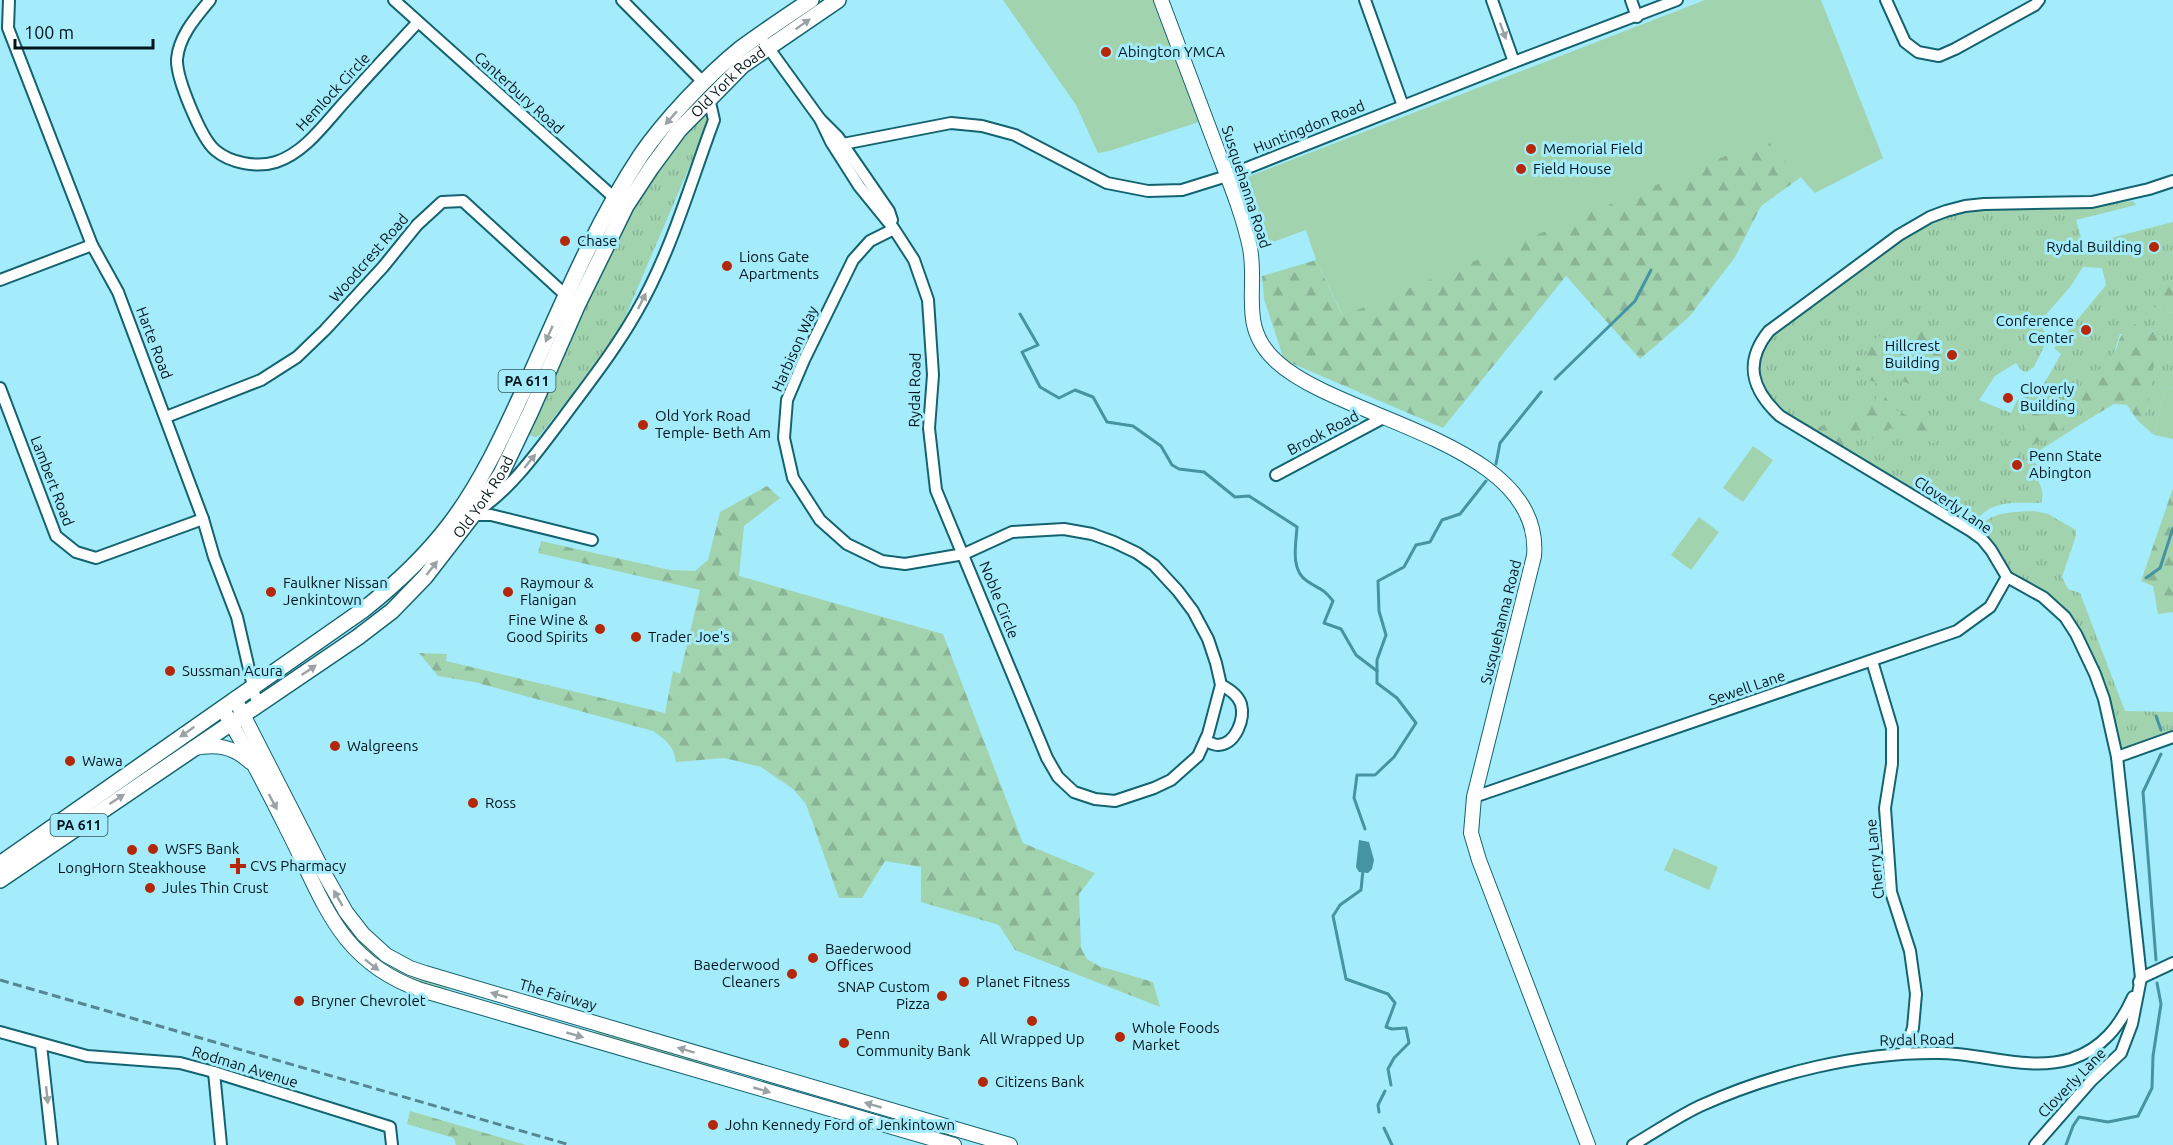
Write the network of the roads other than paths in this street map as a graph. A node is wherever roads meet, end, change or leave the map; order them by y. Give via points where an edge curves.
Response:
1 (9, 0) edge
2 (210, 0) edge
3 (394, 0) edge
4 (622, 0) edge
5 (811, 0) edge
6 (838, 0) edge
7 (1161, 0) edge
8 (1365, 0) edge
9 (1492, 0) edge
10 (1631, 0) edge
11 (1677, 0) edge
12 (1886, 0) edge
13 (2039, 0) edge
14 (1636, 16) junction
15 (418, 22) junction
16 (764, 42) junction
17 (1515, 62) junction
18 (706, 91) junction
19 (1403, 106) junction
20 (820, 118) junction
21 (843, 144) junction
22 (855, 172) junction
23 (1227, 176) junction
24 (2173, 181) edge
25 (620, 202) junction
26 (894, 229) junction
27 (92, 245) junction
28 (0, 280) edge
29 (572, 301) junction
30 (0, 388) edge
31 (166, 417) junction
32 (1383, 418) junction
33 (1276, 475) dead end
34 (473, 515) junction
35 (203, 519) junction
36 (592, 540) dead end
37 (964, 554) junction
38 (2007, 577) junction
39 (1872, 661) junction
40 (1221, 685) junction
41 (253, 687) junction
42 (229, 704) junction
43 (257, 704) junction
44 (237, 718) junction
45 (2173, 737) edge
46 (1205, 741) junction
47 (194, 748) junction
48 (2117, 757) junction
49 (257, 771) junction
50 (1474, 797) junction
51 (0, 864) edge
52 (0, 880) edge
53 (2173, 963) edge
54 (2141, 978) junction
55 (459, 983) junction
56 (454, 1000) junction
57 (0, 1032) edge
58 (41, 1045) junction
59 (1904, 1053) junction
60 (214, 1072) junction
61 (52, 1145) edge
62 (221, 1145) edge
63 (392, 1145) edge
64 (954, 1145) edge
65 (1010, 1145) edge
66 (1588, 1145) edge
67 (1633, 1145) edge
68 (2035, 1145) edge

1 - 27 street, Harte Road via 8,28
2 - 15 street, Hemlock Circle via 187,29 177,59 181,83 195,119 215,150 237,162 276,162 302,148
3 - 15 street, Canterbury Road
4 - 18 street
5 - 16 highway, Old York Road / PA 611
16 -> 6 highway, Old York Road / PA 611
7 - 23 main road, Susquehanna Road
8 - 19 street
9 -> 17 street
10 - 14 street
11 - 14 street, Huntingdon Road
12 - 13 street via 1905,42 1918,52 1939,56
14 - 17 street, Huntingdon Road
15 - 25 street, Canterbury Road
16 - 18 highway, Old York Road / PA 611 via 739,50
16 - 20 street, Rydal Road
17 - 19 street, Huntingdon Road
18 - 25 highway, Old York Road / PA 611 via 670,119 642,153
34 -> 18 street via 494,501 527,466 637,312 659,269 714,120
19 - 23 street, Huntingdon Road
20 - 21 street, Rydal Road
20 - 22 street, Rydal Road via 831,142
21 - 22 street, Rydal Road
21 - 23 street, Huntingdon Road via 968,123 1015,135 1107,183 1148,191 1182,190
22 - 26 street, Rydal Road via 889,211
23 - 32 main road, Susquehanna Road via 1252,261 1253,324 1266,350 1290,373
24 - 38 street, Cloverly Lane via 2092,202 1975,205 1930,217 1782,321 1769,331 1756,350 1755,382 1761,396 1780,416 1977,535
25 - 29 highway, Old York Road / PA 611
26 - 37 street, Rydal Road via 914,260 928,300 933,375 929,428 936,490
26 - 37 street, Harbison Way via 870,241 853,260 787,400 786,448 793,478 820,520 847,544 882,561 905,564
27 - 28 street
27 - 31 street, Harte Road via 118,292
29 - 31 street, Woodcrest Road via 463,201 442,202 297,357 261,380
29 - 34 highway, Old York Road / PA 611 via 531,411 501,474
29 -> 41 highway, Old York Road / PA 611 via 490,460 444,532 394,586
30 - 35 street, Lambert Road via 56,536 76,552 96,558
31 - 35 street, Harte Road
32 - 33 street, Brook Road
32 - 50 main road, Susquehanna Road via 1437,439 1472,459 1504,484 1523,507 1533,530 1536,544 1532,570
34 - 36 street via 491,515
43 -> 34 highway, Old York Road / PA 611 via 392,611 425,577
35 - 41 street, Harte Road via 237,617
37 - 40 street, Noble Circle via 1012,532 1064,529 1092,534 1137,553 1154,565 1193,611 1208,639
37 - 46 street, Noble Circle via 1047,758 1058,777 1074,792 1115,801 1154,788 1183,770 1198,756
38 - 39 street, Sewell Lane via 1990,607 1957,631
38 - 48 street, Cloverly Lane via 2055,606 2076,634 2104,699
39 - 50 street, Sewell Lane
39 - 59 street, Cherry Lane via 1892,728 1892,764 1885,808 1891,892 1910,951 1917,994 1913,1028
40 - 46 street, Noble Circle
40 - 46 street, Noble Circle via 1240,703 1242,718 1228,742 1217,745
41 - 42 highway, Old York Road / PA 611
41 - 43 street, Harte Road
42 - 44 main road, The Fairway
42 -> 51 highway, Old York Road / PA 611
43 - 44 highway, Old York Road / PA 611
44 - 47 highway, Old York Road / PA 611
44 - 49 main road, The Fairway
55 -> 44 main road, The Fairway via 395,961 358,928
45 - 48 street
47 - 49 main road via 210,745 232,749
52 -> 47 highway, Old York Road / PA 611
48 - 54 street, Cloverly Lane
49 -> 56 main road, The Fairway via 318,894 347,941 391,978
50 - 66 main road, Susquehanna Road via 1474,845
53 - 54 street
54 - 59 street, Rydal Road via 2111,1034 2095,1049 2071,1059 2017,1063 1954,1053
54 - 68 street, Cloverly Lane via 2132,1024 2121,1053
55 - 56 main road
65 -> 55 main road, The Fairway
56 -> 64 main road, The Fairway
57 - 58 street, Rodman Avenue
58 - 60 street, Rodman Avenue via 87,1056 180,1063
58 -> 61 street
59 - 67 street, Rydal Road via 1819,1067 1738,1090 1698,1107
60 - 62 street
60 - 63 street, Rodman Avenue via 390,1127

